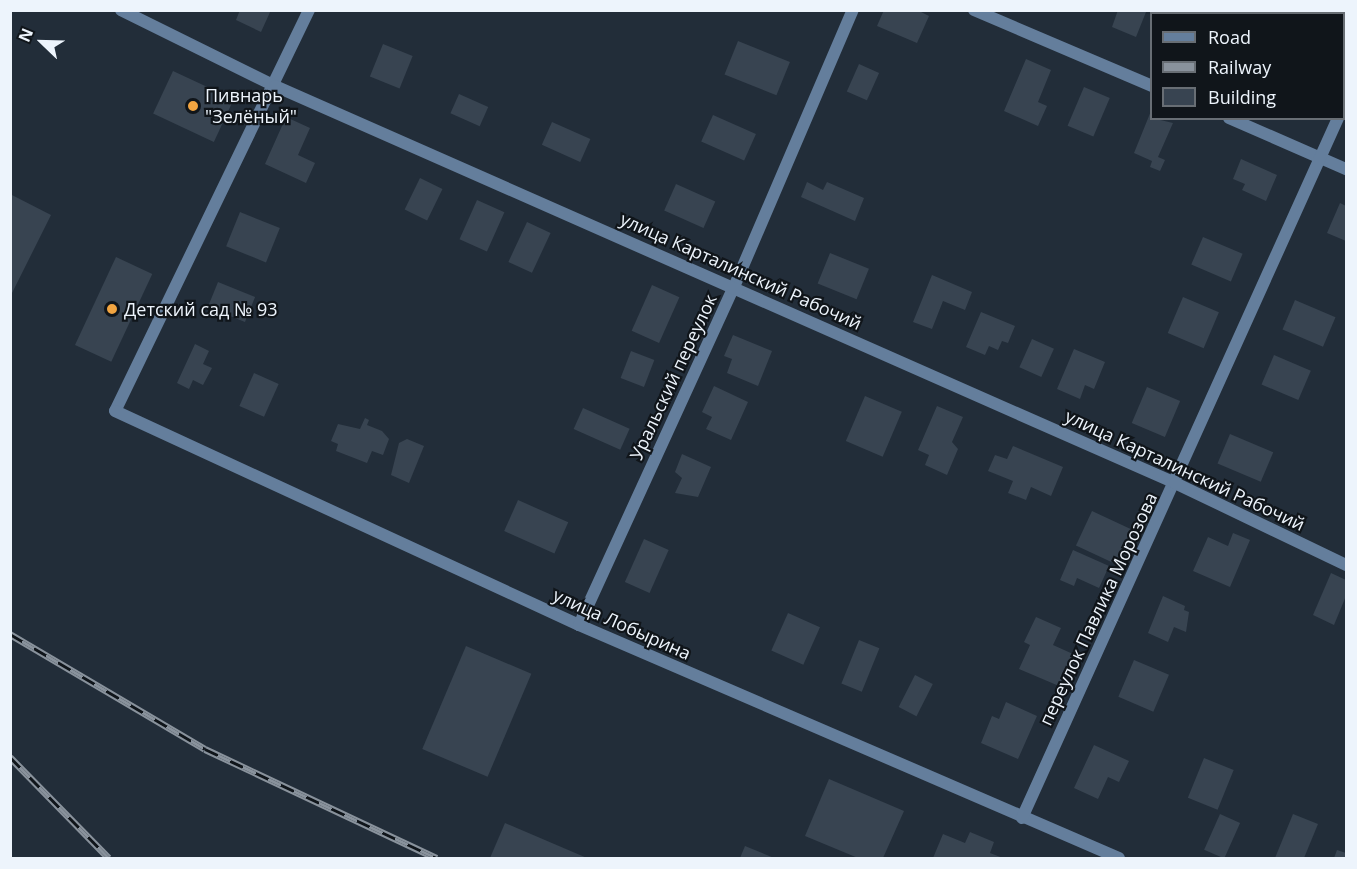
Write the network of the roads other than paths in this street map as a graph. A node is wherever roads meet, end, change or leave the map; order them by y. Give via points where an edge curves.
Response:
1 (121, 10) edge
2 (309, 10) edge
3 (853, 10) edge
4 (974, 10) edge
5 (1150, 85) edge
6 (275, 86) junction
7 (1234, 120) edge
8 (1337, 120) edge
9 (1320, 157) junction
10 (1347, 169) edge
11 (734, 287) junction
12 (1175, 483) junction
13 (1347, 565) edge
14 (579, 626) junction
15 (1022, 818) junction
16 (1119, 858) edge

1 - 6 street, улица Карталинский Рабочий
2 - 6 street
3 - 11 street, Уральский переулок
4 - 5 street
6 - 11 street, улица Карталинский Рабочий
6 - 14 street, улица Лобырина via 115,411
7 - 9 street
8 - 9 street, переулок Павлика Морозова
9 - 10 street
9 - 12 street, переулок Павлика Морозова
11 - 12 street, улица Карталинский Рабочий
11 - 14 street, Уральский переулок
12 - 13 street, улица Карталинский Рабочий
12 - 15 street, переулок Павлика Морозова
14 - 15 street, улица Лобырина
15 - 16 street, улица Лобырина

